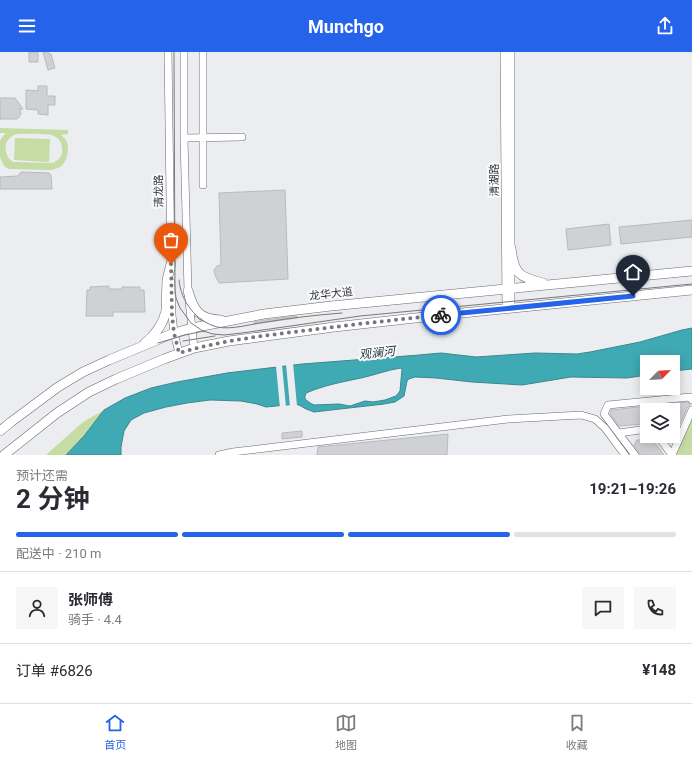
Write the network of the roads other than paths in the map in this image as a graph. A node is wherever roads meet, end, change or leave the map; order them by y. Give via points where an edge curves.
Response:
1 (168, 52) edge
2 (184, 52) edge
3 (203, 52) edge
4 (504, 52) edge
5 (511, 52) edge
6 (242, 137) dead end
7 (184, 138) junction
8 (203, 138) junction
9 (203, 185) dead end
10 (511, 248) junction
11 (171, 264) junction
12 (692, 271) edge
13 (554, 284) junction
14 (508, 289) junction
15 (188, 290) junction
16 (692, 290) edge
17 (508, 308) junction
18 (233, 320) junction
19 (192, 328) junction
20 (174, 333) junction
21 (194, 348) junction
22 (135, 349) junction
23 (179, 353) junction
24 (664, 399) junction
25 (692, 400) edge
26 (663, 403) edge
27 (692, 410) edge
28 (640, 430) edge
29 (0, 431) edge
30 (636, 431) junction
31 (619, 433) junction
32 (663, 443) edge
33 (628, 446) junction
34 (625, 454) edge
35 (4, 455) edge
36 (223, 455) edge
37 (635, 455) edge
38 (672, 455) edge

1 - 11 street, 清龙路
2 - 7 street
3 - 8 street
4 - 14 street, 清湖路
5 - 10 street, 清湖路
6 - 8 street
7 - 8 street
7 - 15 street
8 - 9 street
10 - 13 main road via 514,264 523,276 534,281
10 - 14 street, 清湖路
11 - 20 street, 清龙路
11 - 22 main road via 163,320 154,335
12 - 13 main road, 龙华大道
13 - 14 main road, 龙华大道
14 - 17 street, 清湖路
14 - 18 main road, 龙华大道 via 331,306
15 - 18 main road via 193,306 201,315
15 - 19 street
16 - 17 main road
17 - 21 main road via 267,335
18 - 19 main road, 龙华大道
19 - 20 main road, 龙华大道
19 - 21 street
20 - 22 main road, 龙华大道
20 - 23 street, 清龙路
21 - 23 main road
22 - 29 main road, 龙华大道 via 65,383
23 - 35 main road via 89,392 57,413
24 - 25 street via 690,397
24 - 26 street
24 - 31 street via 608,405 604,414
27 - 38 street
28 - 30 street
30 - 31 street
30 - 33 street
31 - 33 street
32 - 38 street
33 - 34 street
33 - 37 street
34 - 36 street via 595,419 581,415 508,419

